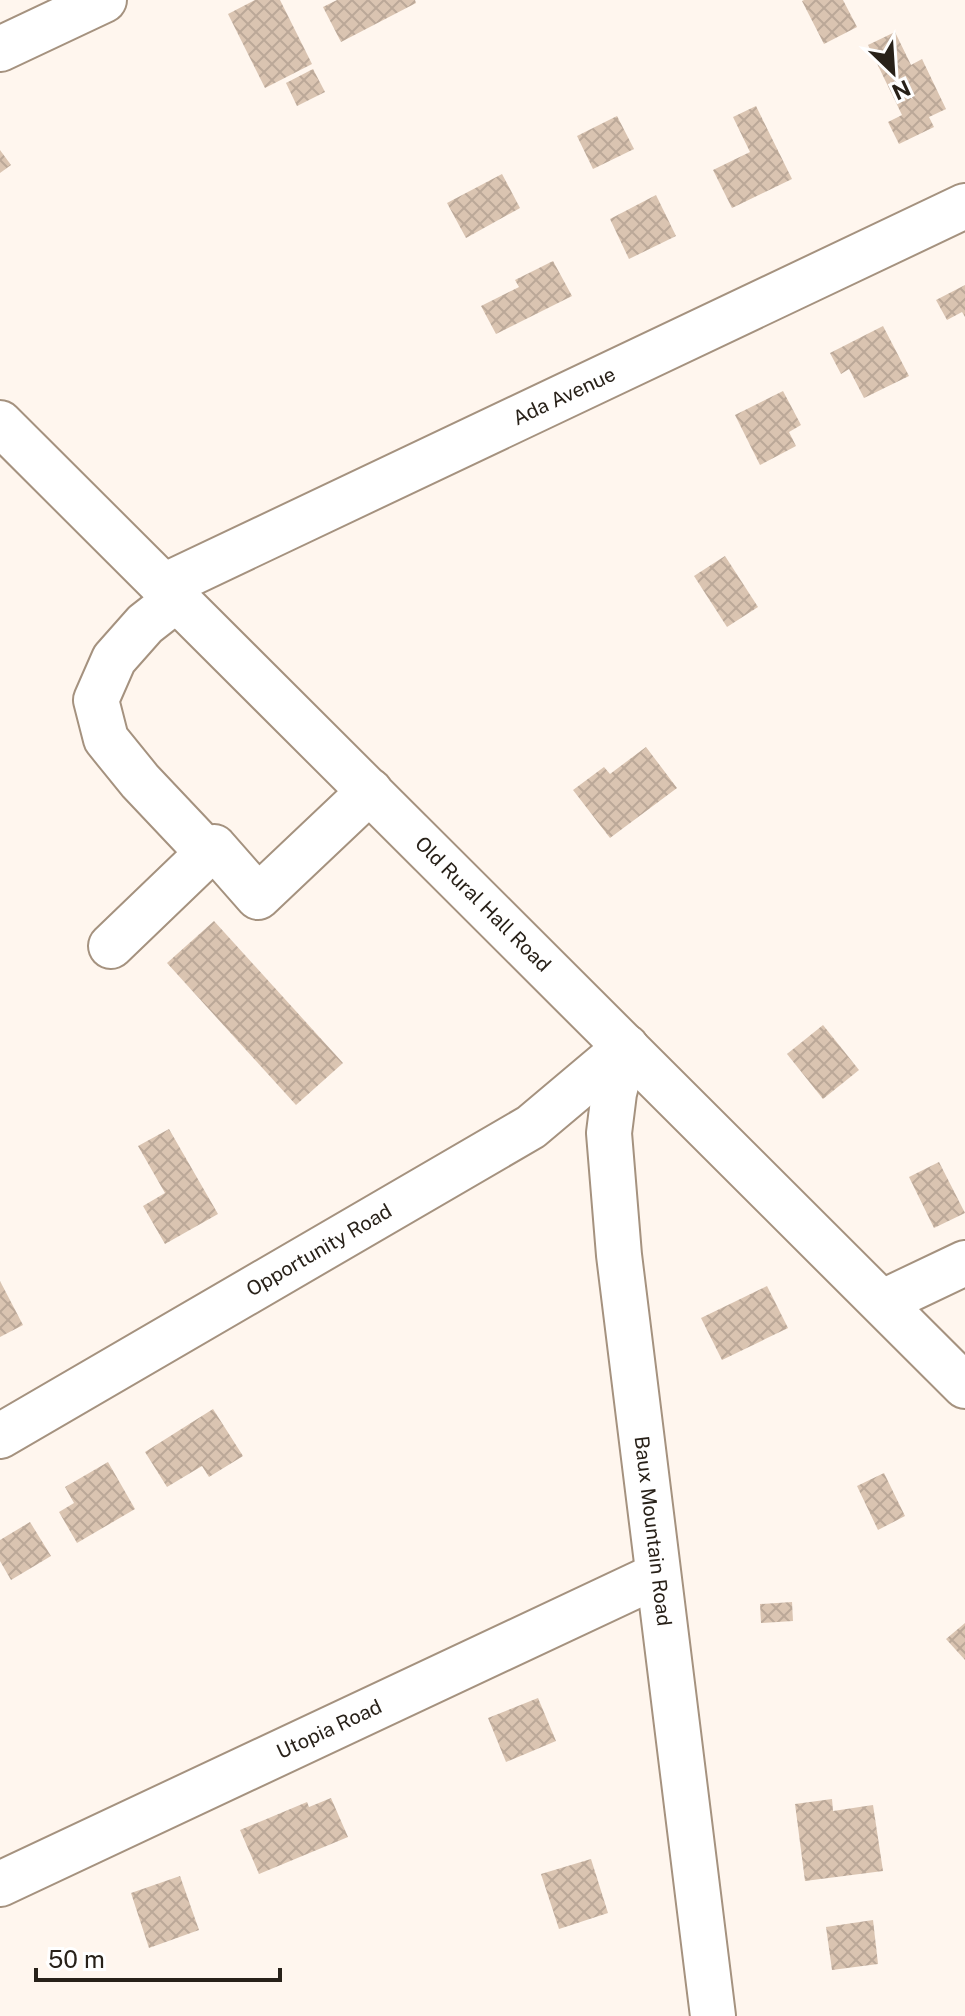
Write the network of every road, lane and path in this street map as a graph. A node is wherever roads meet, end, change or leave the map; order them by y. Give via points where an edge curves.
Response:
1 (104, 0) edge
2 (0, 49) edge
3 (965, 206) edge
4 (0, 423) edge
5 (170, 592) junction
6 (370, 791) junction
7 (208, 853) junction
8 (111, 946) dead end
9 (626, 1047) junction
10 (965, 1263) edge
11 (883, 1302) junction
12 (965, 1386) edge
13 (0, 1436) edge
14 (658, 1575) junction
15 (0, 1884) edge
16 (713, 2016) edge

1 - 2 street
3 - 5 street, Ada Avenue
4 - 5 street, Old Rural Hall Road
5 - 6 street, Old Rural Hall Road
5 - 7 street, Ada Avenue via 114,659 96,700 106,739
6 - 7 street, Ada Avenue via 258,897 214,847
6 - 9 street, Old Rural Hall Road
7 - 8 street
9 - 11 street, Old Rural Hall Road
9 - 13 street, Opportunity Road via 531,1127
9 - 14 street, Baux Mountain Road via 609,1133
10 - 11 street
11 - 12 street, Old Rural Hall Road
14 - 15 street, Utopia Road
14 - 16 street, Baux Mountain Road

